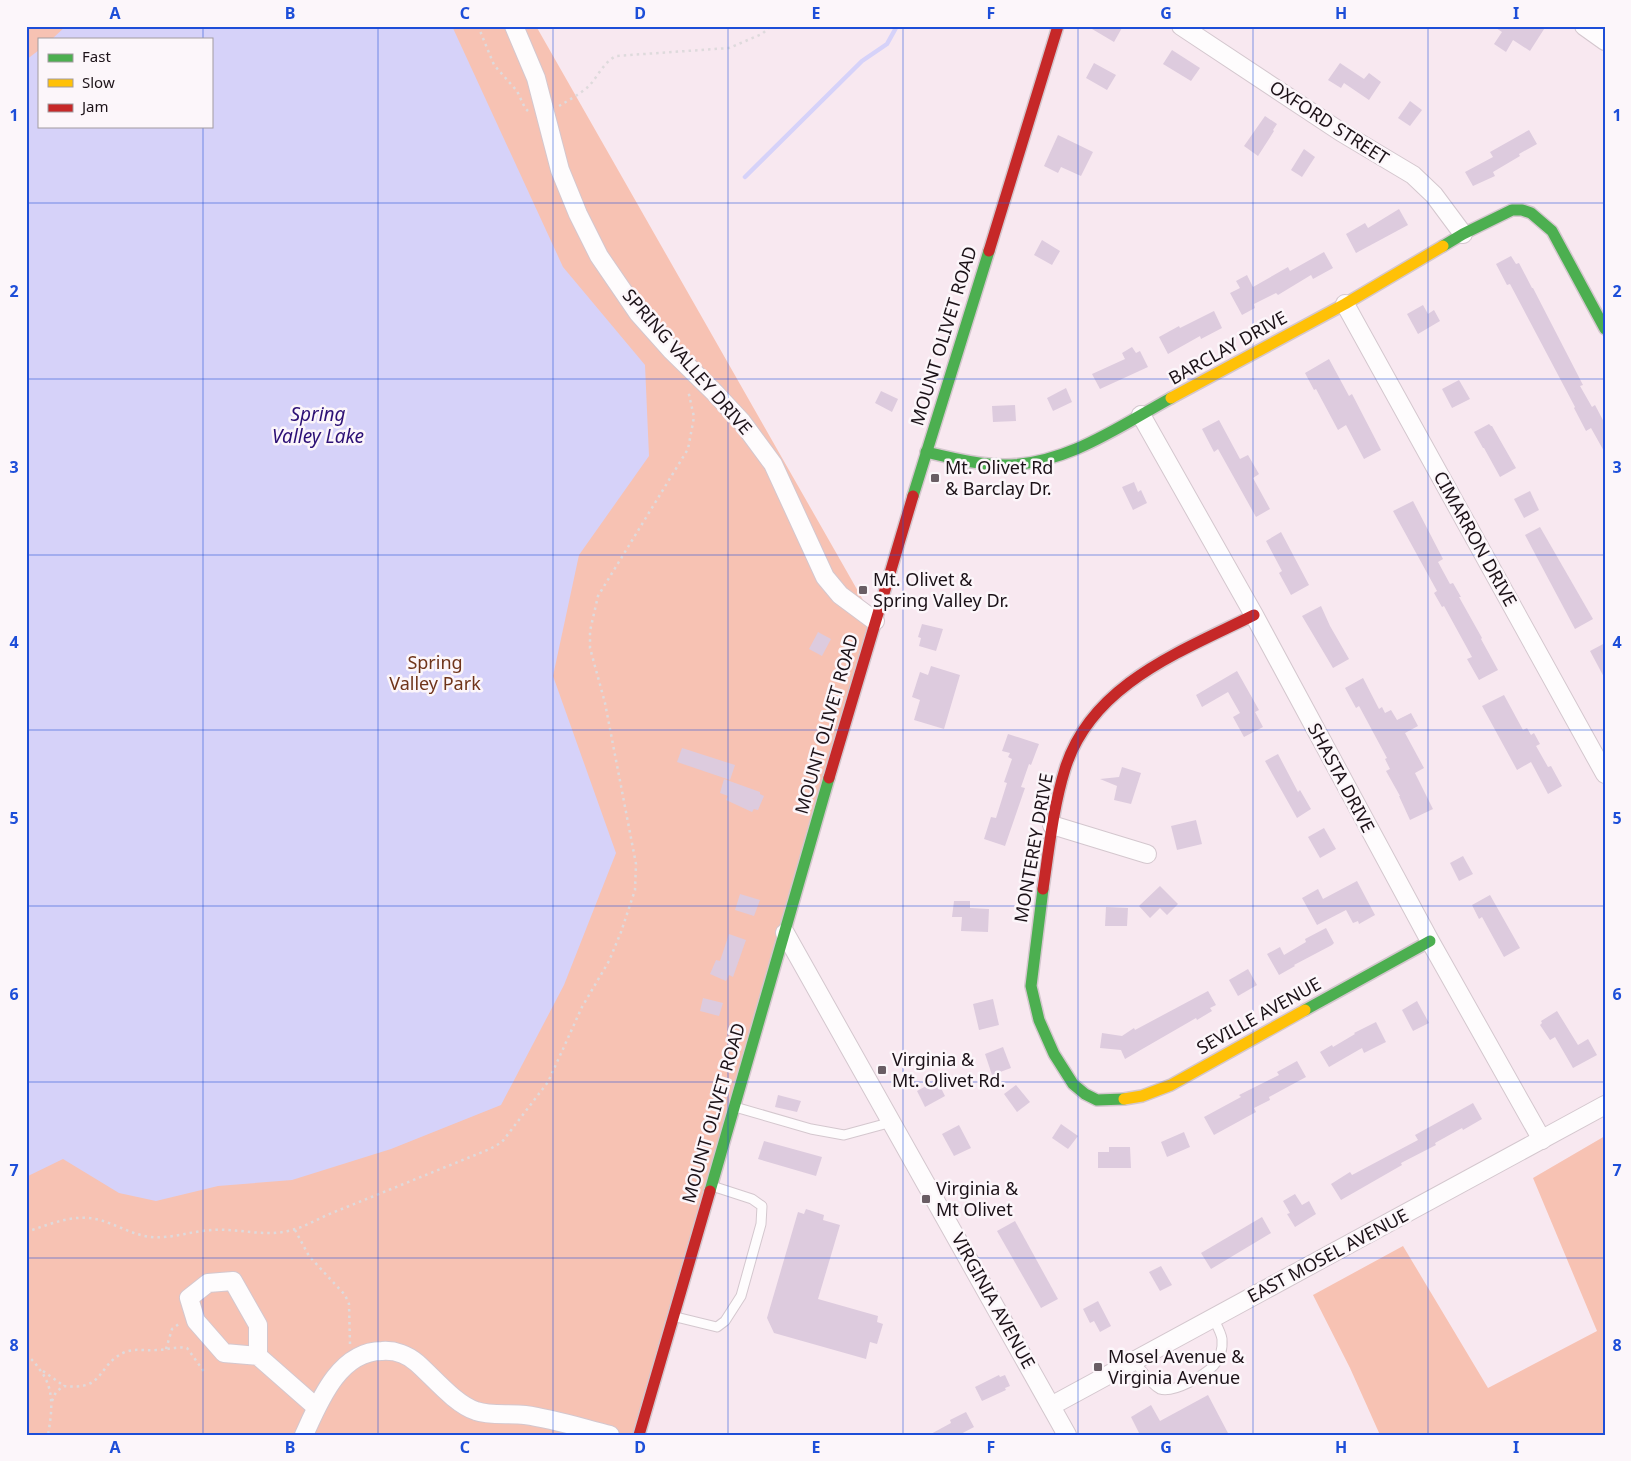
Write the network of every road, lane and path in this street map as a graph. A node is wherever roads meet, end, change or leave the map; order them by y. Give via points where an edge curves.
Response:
1 (478, 26) edge
2 (514, 26) edge
3 (771, 26) edge
4 (1058, 26) edge
5 (1182, 26) edge
6 (1584, 26) edge
7 (1605, 41) edge
8 (546, 113) junction
9 (1463, 234) junction
10 (1345, 304) junction
11 (1605, 329) edge
12 (687, 386) dead end
13 (1141, 415) junction
14 (926, 452) junction
15 (1254, 615) junction
16 (875, 621) junction
17 (1605, 774) edge
18 (1052, 825) junction
19 (1147, 854) dead end
20 (785, 933) junction
21 (1430, 941) junction
22 (1097, 1100) joint
23 (1605, 1105) edge
24 (734, 1107) junction
25 (892, 1122) junction
26 (1542, 1140) junction
27 (711, 1186) junction
28 (294, 1230) junction
29 (26, 1232) edge
30 (194, 1315) junction
31 (673, 1316) junction
32 (1213, 1318) junction
33 (166, 1349) junction
34 (26, 1356) edge
35 (258, 1356) junction
36 (353, 1361) junction
37 (1134, 1361) junction
38 (40, 1370) junction
39 (205, 1373) dead end
40 (64, 1386) junction
41 (52, 1400) junction
42 (1051, 1406) junction
43 (316, 1407) junction
44 (48, 1435) edge
45 (304, 1435) edge
46 (610, 1435) edge
47 (639, 1435) edge
48 (1067, 1435) edge

1 - 8 path via 494,65 517,91 525,108 535,114
2 - 8 street, SPRING VALLEY DRIVE
3 - 8 path via 762,34 729,48 616,56 588,87
4 - 14 street, MOUNT OLIVET ROAD
5 - 9 street, OXFORD STREET via 1341,132 1412,175 1434,195
6 - 7 street
8 - 16 street, SPRING VALLEY DRIVE via 560,170 599,256 638,313 742,422 773,464 825,577 846,600
9 - 10 street, BARCLAY DRIVE
9 - 11 street, BARCLAY DRIVE via 1512,210 1531,213 1552,231
10 - 13 street, BARCLAY DRIVE
10 - 17 street, CIMARRON DRIVE
12 - 28 path via 694,417 688,449 598,596 590,631 590,648 605,703 636,864 635,890 609,961 582,1007 548,1082 502,1142
13 - 14 street, BARCLAY DRIVE via 1079,448 1018,465 990,464
13 - 15 street, SHASTA DRIVE
14 - 16 street, MOUNT OLIVET ROAD
15 - 18 street, MONTEREY DRIVE via 1149,668 1118,691 1096,713 1079,738 1065,768
15 - 21 street, SHASTA DRIVE
16 - 20 street, MOUNT OLIVET ROAD
18 - 19 street
18 - 22 street, MONTEREY DRIVE via 1030,990 1040,1025 1054,1055 1071,1081
20 - 24 street, MOUNT OLIVET ROAD
20 - 25 street, VIRGINIA AVENUE
21 - 22 street, SEVILLE AVENUE via 1171,1085 1126,1100
21 - 26 street, SHASTA DRIVE
23 - 26 street, EAST MOSEL AVENUE
24 - 25 lane via 844,1135
24 - 27 street, MOUNT OLIVET ROAD
25 - 42 street, VIRGINIA AVENUE
26 - 32 street, EAST MOSEL AVENUE
27 - 31 street, MOUNT OLIVET ROAD
27 - 31 lane via 752,1198 762,1206 762,1224 741,1296 726,1320 717,1327
28 - 29 path via 273,1233 222,1229 160,1237 80,1218 66,1219
28 - 36 path via 309,1256 345,1295 349,1304
30 - 33 path via 172,1329
30 - 35 street via 224,1353
30 - 35 street via 189,1298 208,1283 233,1281 258,1325
31 - 47 street, MOUNT OLIVET ROAD
32 - 37 street, EAST MOSEL AVENUE
32 - 37 lane via 1222,1338 1215,1364 1210,1371 1185,1385 1161,1389
33 - 39 path via 187,1348
33 - 40 path via 126,1352 90,1385
34 - 38 path
35 - 43 street
36 - 43 street via 335,1378
36 - 46 street via 362,1355 389,1350 405,1355 466,1406 478,1412 536,1416
37 - 42 street, EAST MOSEL AVENUE
38 - 40 path
38 - 41 path via 50,1386
40 - 41 path
41 - 44 path
42 - 48 street, VIRGINIA AVENUE
43 - 45 street

